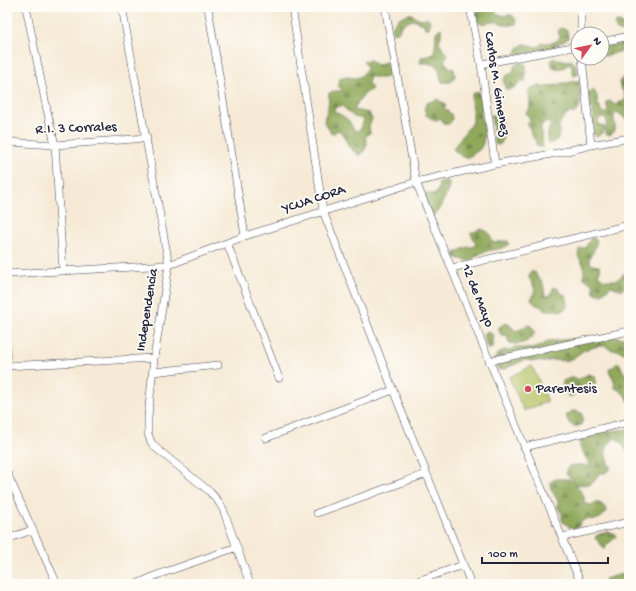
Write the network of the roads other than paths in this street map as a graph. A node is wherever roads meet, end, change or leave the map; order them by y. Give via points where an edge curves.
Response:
1 (26, 7) edge
2 (122, 7) edge
3 (208, 7) edge
4 (292, 7) edge
5 (385, 7) edge
6 (470, 7) edge
7 (581, 7) edge
8 (581, 26) edge
9 (629, 36) edge
10 (610, 40) edge
11 (570, 47) edge
12 (481, 64) junction
13 (583, 66) edge
14 (146, 138) junction
15 (629, 138) edge
16 (7, 142) edge
17 (55, 145) junction
18 (591, 145) junction
19 (495, 164) junction
20 (416, 182) junction
21 (323, 211) junction
22 (629, 225) edge
23 (245, 236) junction
24 (227, 243) junction
25 (169, 265) junction
26 (452, 268) junction
27 (63, 271) junction
28 (7, 274) edge
29 (629, 331) edge
30 (154, 358) junction
31 (489, 361) junction
32 (218, 365) dead end
33 (7, 366) edge
34 (153, 372) junction
35 (279, 378) dead end
36 (393, 390) junction
37 (629, 422) edge
38 (266, 438) dead end
39 (524, 447) junction
40 (7, 473) edge
41 (426, 474) junction
42 (317, 514) dead end
43 (629, 522) edge
44 (32, 530) junction
45 (563, 537) junction
46 (7, 539) edge
47 (237, 547) junction
48 (463, 564) junction
49 (57, 584) edge
50 (137, 584) edge
51 (250, 584) edge
52 (409, 584) edge
53 (471, 584) edge
54 (581, 584) edge

1 - 17 street
2 - 14 street, Independencia
3 - 23 street
4 - 21 street
5 - 20 street, 12 de Mayo
6 - 12 street, Carlos M. Gimenez
7 - 8 street
9 - 10 street
11 - 12 street
12 - 19 street, Carlos M. Gimenez
13 - 18 street
14 - 17 street, R.I. 3 Corrales
14 - 25 street, Independencia
15 - 18 street, YCUA CORA
16 - 17 street, R.I. 3 Corrales
17 - 27 street
18 - 19 street, YCUA CORA
19 - 20 street, YCUA CORA
20 - 21 street, YCUA CORA
20 - 26 street, 12 de Mayo
21 - 23 street, YCUA CORA
21 - 36 street
22 - 26 street
23 - 24 street, YCUA CORA
24 - 25 street, YCUA CORA
24 - 35 street
25 - 27 street, YCUA CORA
25 - 30 street, Independencia
26 - 31 street, 12 de Mayo
27 - 28 street, YCUA CORA
29 - 31 street
30 - 33 street
30 - 34 street, Independencia
31 - 39 street, 12 de Mayo
32 - 34 street
34 - 47 street, Independencia via 148,417 148,434 151,442 218,500
36 - 38 street
36 - 41 street
37 - 39 street
39 - 45 street, 12 de Mayo
40 - 44 street
41 - 42 street
41 - 48 street
43 - 45 street
44 - 46 street
44 - 49 street
45 - 54 street, 12 de Mayo
47 - 50 street
47 - 51 street, Independencia
48 - 52 street
48 - 53 street

